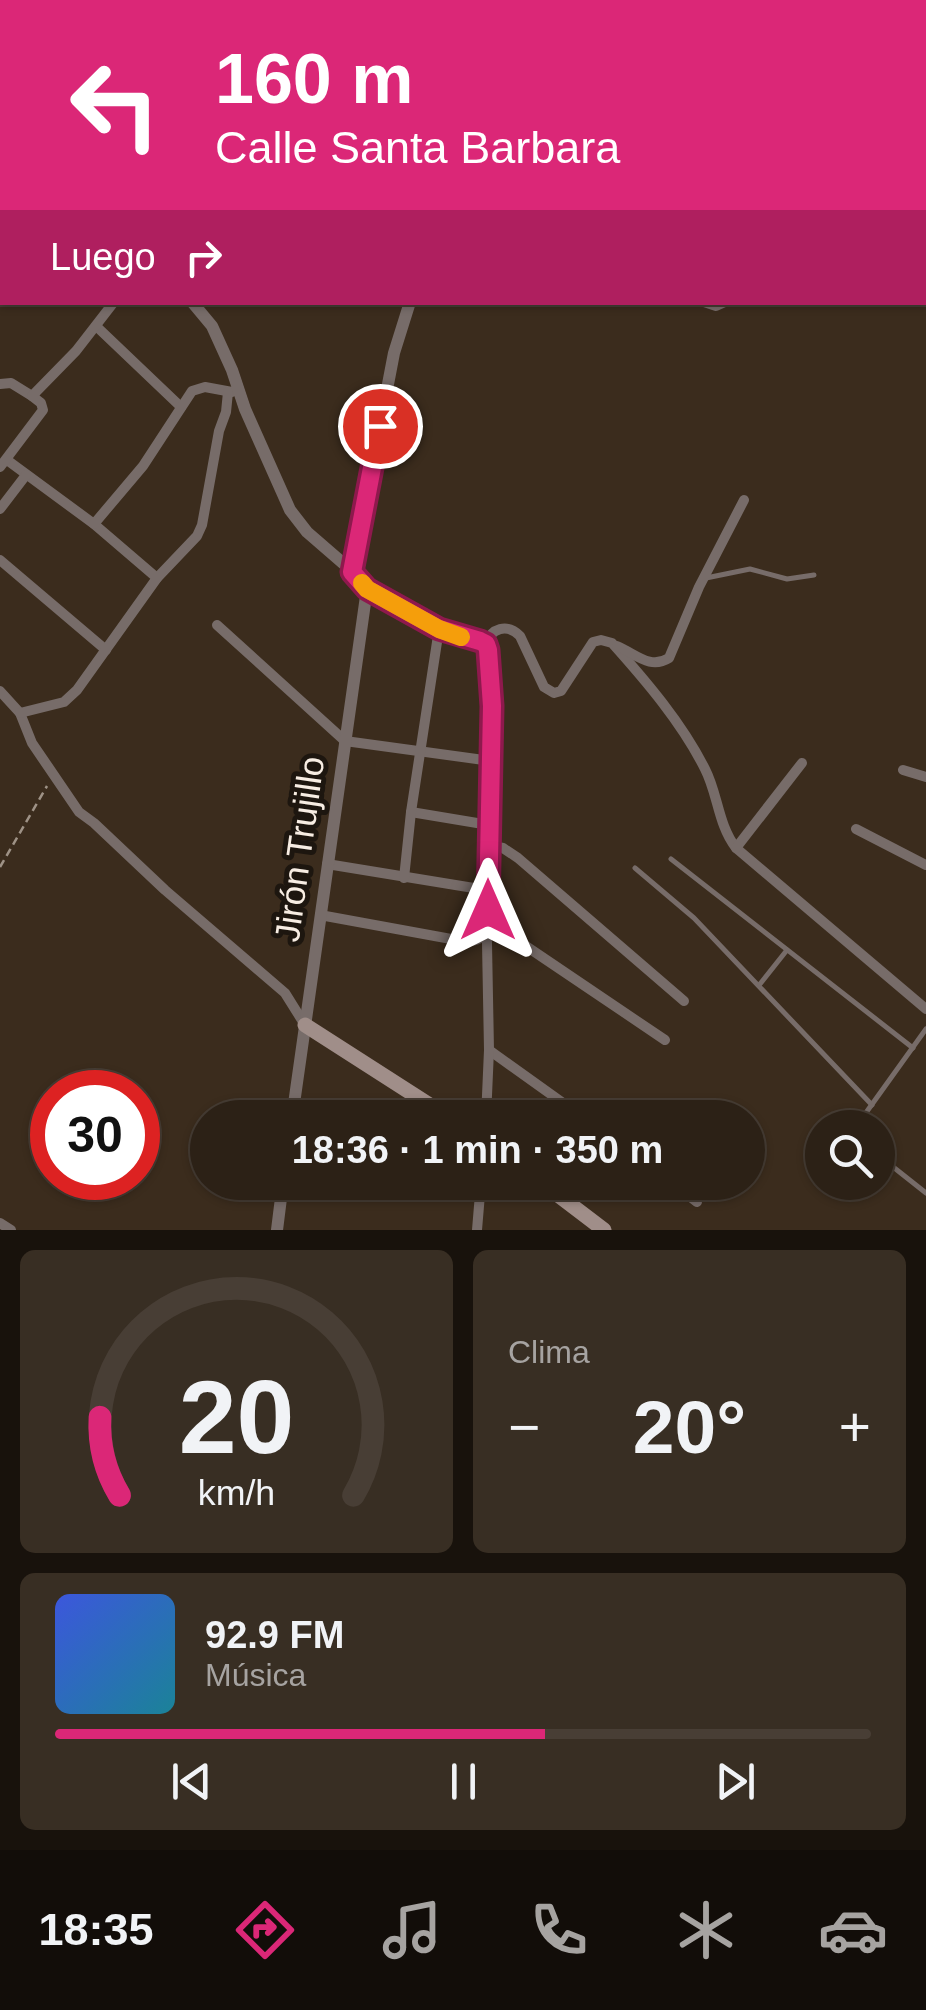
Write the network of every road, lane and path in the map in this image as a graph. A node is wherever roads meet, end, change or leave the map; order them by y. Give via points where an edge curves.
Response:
1 (112, 305) edge
2 (194, 305) edge
3 (409, 305) edge
4 (96, 326) junction
5 (0, 384) edge
6 (233, 392) junction
7 (32, 396) junction
8 (181, 407) junction
9 (245, 409) junction
10 (226, 412) junction
11 (3, 464) edge
12 (26, 475) junction
13 (744, 500) dead end
14 (0, 510) edge
15 (94, 524) junction
16 (0, 560) edge
17 (352, 572) junction
18 (814, 576) dead end
19 (157, 578) junction
20 (704, 579) junction
21 (367, 589) junction
22 (217, 625) dead end
23 (439, 629) junction
24 (612, 643) junction
25 (486, 644) junction
26 (106, 650) junction
27 (0, 691) edge
28 (20, 713) junction
29 (344, 741) junction
30 (420, 751) junction
31 (491, 761) junction
32 (802, 763) dead end
33 (904, 770) dead end
34 (54, 774) junction
35 (926, 777) edge
36 (411, 812) junction
37 (489, 825) junction
38 (856, 829) dead end
39 (488, 845) junction
40 (736, 848) junction
41 (671, 859) dead end
42 (327, 864) junction
43 (926, 865) edge
44 (0, 867) edge
45 (634, 868) dead end
46 (404, 878) junction
47 (486, 890) junction
48 (320, 915) junction
49 (489, 930) junction
50 (787, 950) junction
51 (760, 984) junction
52 (684, 1000) dead end
53 (926, 1009) edge
54 (304, 1024) junction
55 (926, 1029) edge
56 (665, 1040) dead end
57 (912, 1048) junction
58 (489, 1050) junction
59 (294, 1100) edge
60 (422, 1100) edge
61 (487, 1100) edge
62 (559, 1100) edge
63 (872, 1105) junction
64 (868, 1110) edge
65 (895, 1168) edge
66 (926, 1193) edge
67 (281, 1200) edge
68 (480, 1200) edge
69 (565, 1200) edge
70 (694, 1200) edge
71 (697, 1202) dead end
72 (0, 1223) edge
73 (11, 1230) edge
74 (277, 1230) edge
75 (477, 1230) edge
76 (604, 1230) edge

1 - 4 street
2 - 6 street via 232,370
3 - 17 street
4 - 7 street
4 - 8 street
5 - 7 street
6 - 8 street via 192,390
6 - 9 street
6 - 10 street
7 - 11 street via 43,410
8 - 15 street
9 - 10 street
9 - 17 street via 290,510
10 - 19 street via 202,525
11 - 12 street
12 - 14 street
12 - 15 street
13 - 20 street
15 - 19 street
16 - 26 street
17 - 21 street
18 - 20 lane via 787,579 750,569
19 - 26 street
20 - 24 street via 665,661 650,664
21 - 23 street
21 - 29 street, Jirón Trujillo
22 - 29 street
23 - 25 street
23 - 30 street
24 - 25 street via 594,642 554,693 544,687 514,630 497,630
24 - 40 street via 700,760
25 - 31 street
26 - 28 street via 64,702
27 - 28 street
28 - 34 street
29 - 30 street
29 - 42 street, Jirón Trujillo
30 - 31 street
30 - 36 street
31 - 37 street
32 - 40 street
33 - 35 street
34 - 44 path
34 - 54 street via 79,812 285,993
36 - 37 street
36 - 46 street
37 - 39 street
38 - 43 street
39 - 47 street
39 - 52 street via 518,858
40 - 53 street
41 - 50 lane
42 - 46 street
42 - 48 street, Jirón Trujillo
45 - 51 lane
46 - 47 street
47 - 49 street
48 - 49 street via 474,942
48 - 54 street, Jirón Trujillo
49 - 56 street via 512,936
49 - 58 street
50 - 51 lane
50 - 57 lane
51 - 63 lane
54 - 59 street, Jirón Trujillo
54 - 60 main road
55 - 57 lane
57 - 63 lane
58 - 61 street
58 - 62 street
63 - 64 lane
65 - 66 lane
67 - 74 street
68 - 75 street
69 - 76 main road
70 - 71 street
72 - 73 street

